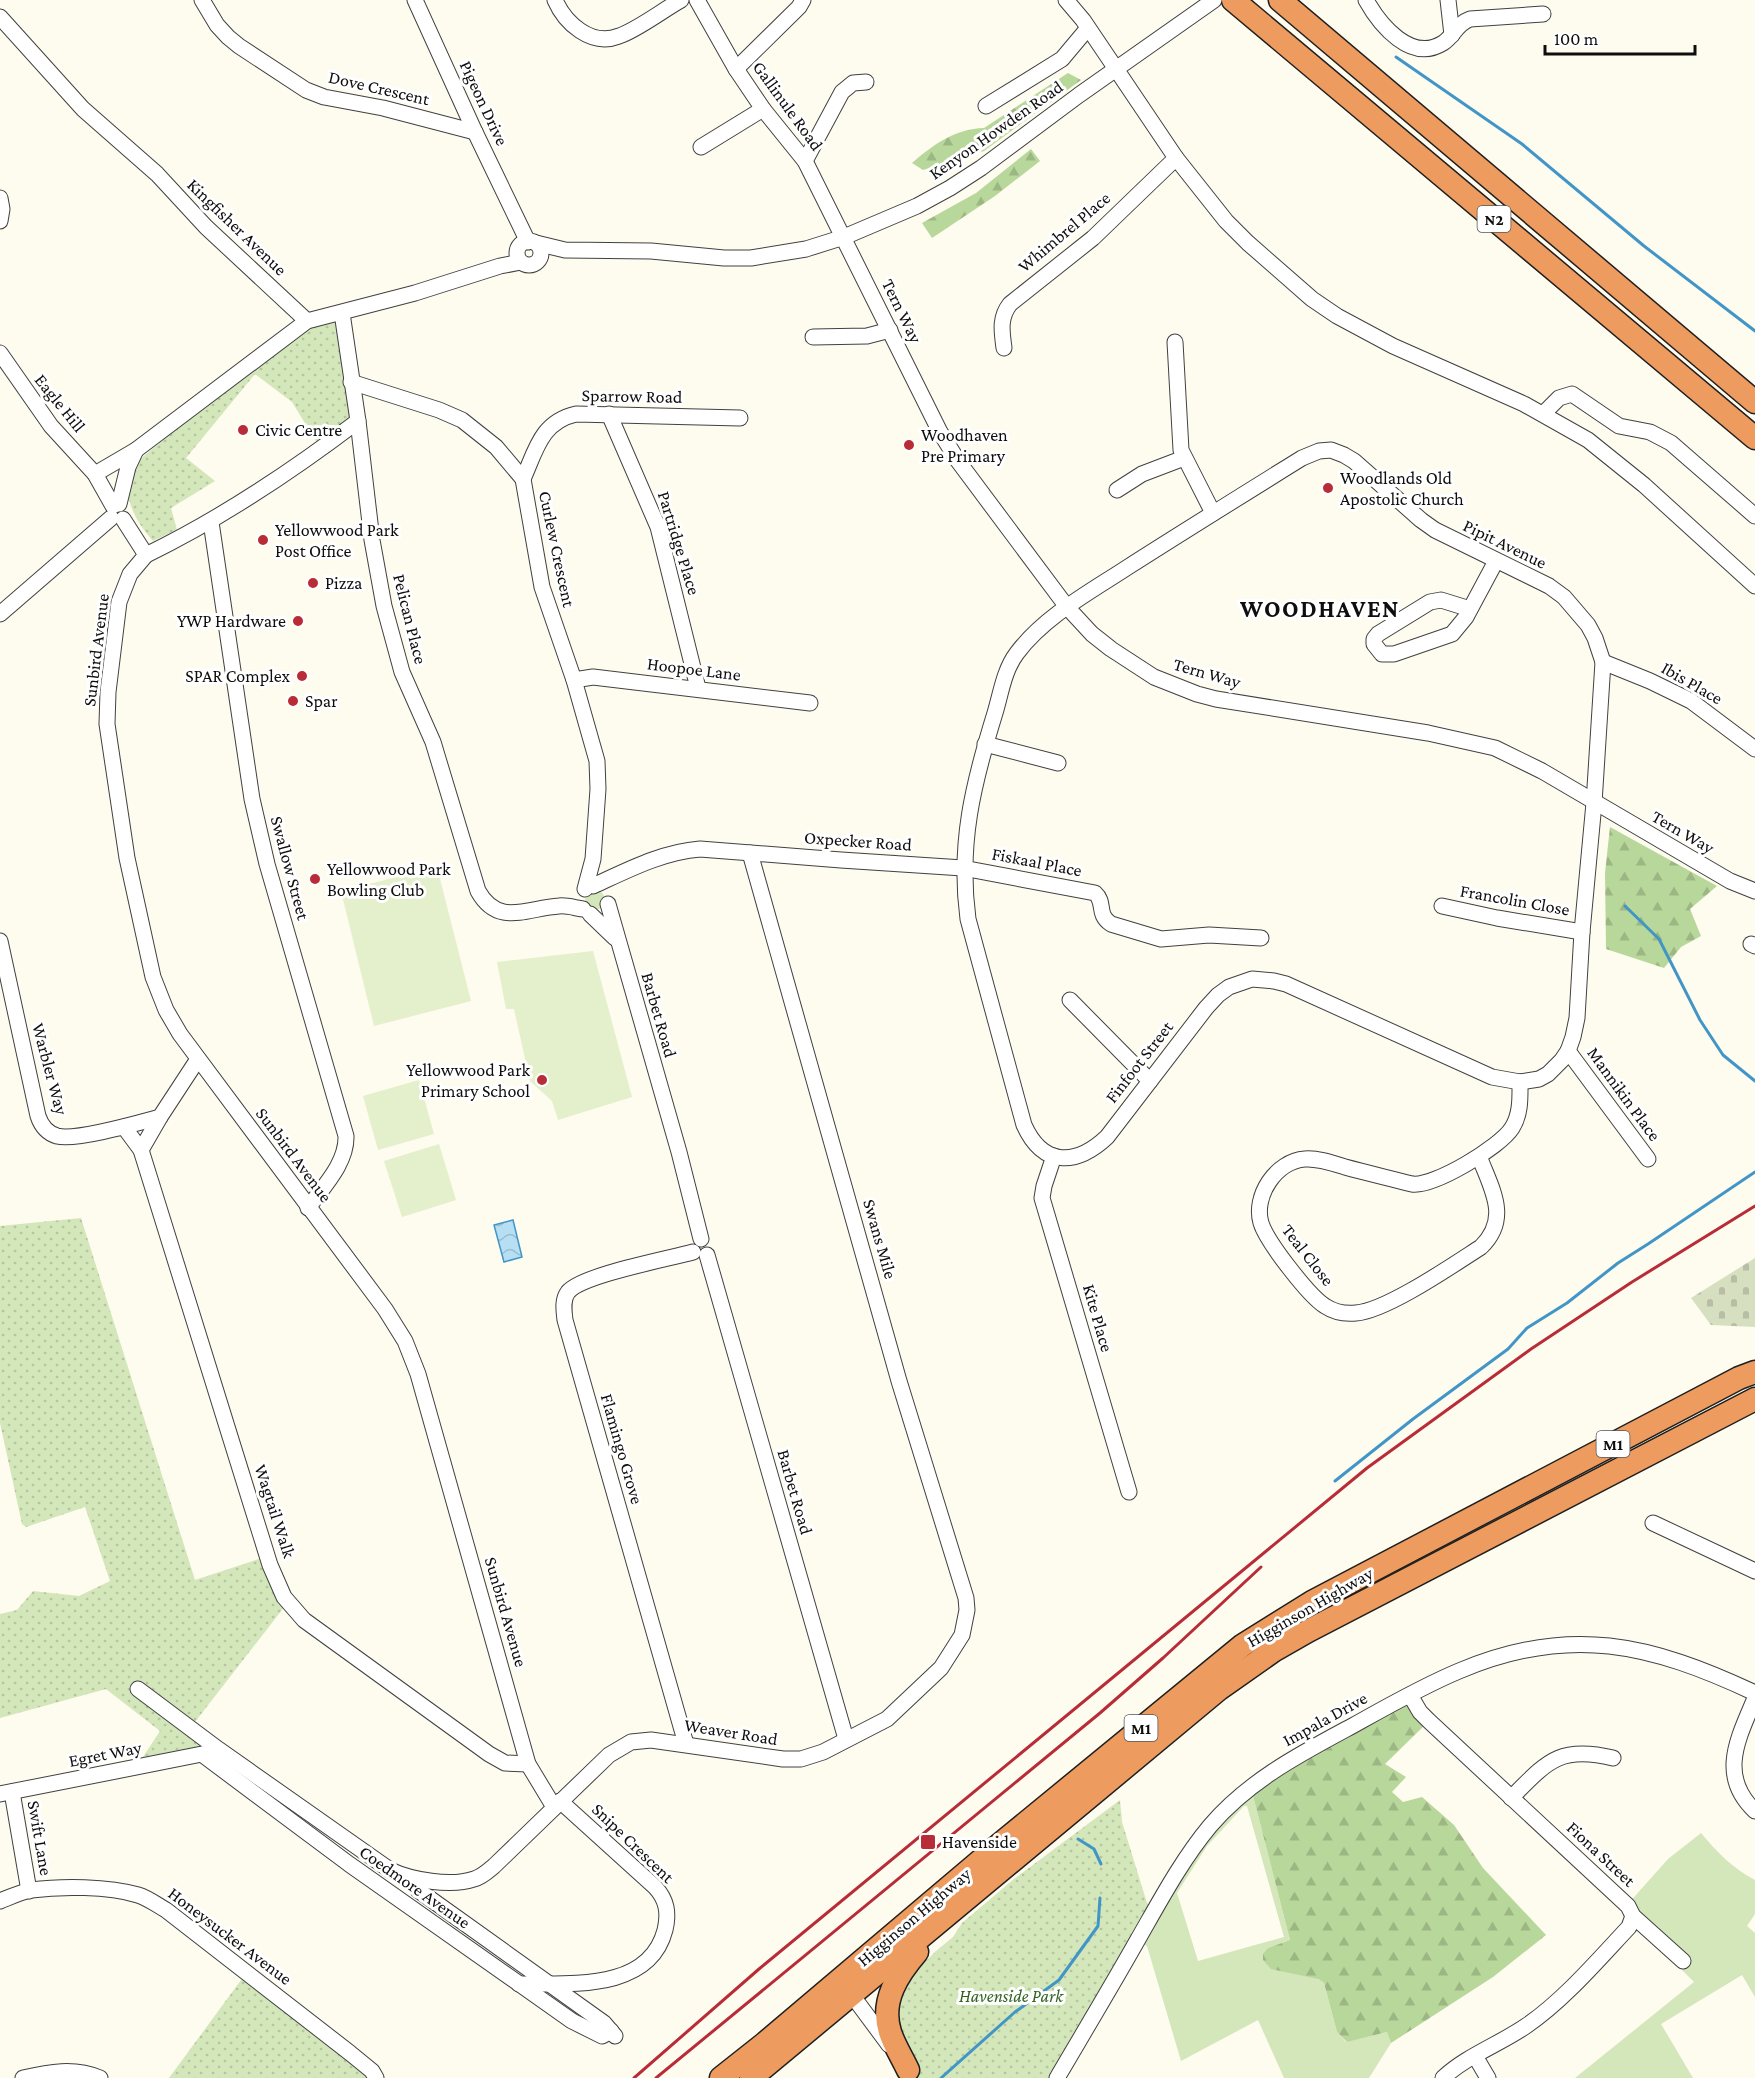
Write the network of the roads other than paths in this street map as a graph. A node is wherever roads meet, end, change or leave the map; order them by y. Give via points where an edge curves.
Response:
1 (202, 0) edge
2 (415, 0) edge
3 (555, 0) edge
4 (681, 0) edge
5 (697, 0) edge
6 (803, 0) edge
7 (1066, 0) edge
8 (1214, 0) edge
9 (1233, 0) edge
10 (1280, 0) edge
11 (1366, 0) edge
12 (1448, 0) edge
13 (1543, 15) dead end
14 (0, 17) edge
15 (1088, 28) junction
16 (1452, 34) junction
17 (736, 69) junction
18 (1116, 69) junction
19 (866, 82) dead end
20 (987, 106) dead end
21 (763, 109) junction
22 (475, 132) junction
23 (701, 147) dead end
24 (1176, 158) junction
25 (805, 161) junction
26 (0, 198) edge
27 (0, 221) edge
28 (844, 237) junction
29 (525, 248) junction
30 (565, 250) junction
31 (539, 259) joint
32 (342, 313) junction
33 (307, 321) junction
34 (890, 330) junction
35 (813, 337) dead end
36 (1175, 342) dead end
37 (1004, 348) dead end
38 (0, 353) edge
39 (351, 382) junction
40 (1755, 402) edge
41 (1544, 413) junction
42 (609, 414) junction
43 (740, 418) dead end
44 (358, 421) junction
45 (1755, 438) edge
46 (136, 450) junction
47 (1184, 458) junction
48 (95, 474) junction
49 (523, 479) junction
50 (1117, 490) dead end
51 (116, 512) junction
52 (1213, 513) junction
53 (1755, 516) edge
54 (211, 522) junction
55 (146, 555) junction
56 (1496, 561) junction
57 (1755, 586) edge
58 (1067, 607) junction
59 (1470, 609) junction
60 (0, 614) edge
61 (1603, 662) junction
62 (574, 680) junction
63 (698, 688) junction
64 (810, 703) dead end
65 (985, 744) junction
66 (1755, 749) edge
67 (1058, 763) dead end
68 (1594, 803) junction
69 (750, 854) junction
70 (963, 868) junction
71 (596, 890) junction
72 (1755, 891) edge
73 (560, 906) junction
74 (1442, 906) dead end
75 (586, 911) junction
76 (1582, 932) junction
77 (1261, 938) dead end
78 (0, 941) edge
79 (617, 941) junction
80 (1070, 1000) dead end
81 (1568, 1051) junction
82 (198, 1059) junction
83 (1150, 1081) junction
84 (1520, 1082) junction
85 (160, 1118) junction
86 (124, 1127) junction
87 (141, 1150) junction
88 (1054, 1156) junction
89 (1479, 1156) junction
90 (1647, 1159) dead end
91 (308, 1208) junction
92 (700, 1249) junction
93 (1755, 1372) edge
94 (1755, 1398) edge
95 (1129, 1492) dead end
96 (1653, 1523) dead end
97 (1755, 1571) edge
98 (962, 1635) joint
99 (138, 1689) dead end
100 (1755, 1693) edge
101 (1410, 1695) junction
102 (1755, 1698) edge
103 (846, 1739) junction
104 (686, 1744) junction
105 (218, 1749) junction
106 (203, 1755) junction
107 (1613, 1758) dead end
108 (528, 1764) junction
109 (6, 1793) edge
110 (1511, 1798) junction
111 (557, 1804) junction
112 (1755, 1811) edge
113 (494, 1866) joint
114 (413, 1879) junction
115 (29, 1891) junction
116 (0, 1901) edge
117 (956, 1908) junction
118 (1634, 1916) junction
119 (1683, 1961) dead end
120 (547, 1983) junction
121 (519, 1984) junction
122 (845, 1986) junction
123 (1475, 2056) junction
124 (912, 2074) edge
125 (23, 2078) edge
126 (100, 2078) edge
127 (376, 2078) edge
128 (721, 2078) edge
129 (751, 2078) edge
130 (1057, 2078) edge
131 (1443, 2078) edge
132 (1488, 2078) edge

1 - 22 street, Dove Crescent via 228,37 306,90
2 - 22 street, Pigeon Drive
3 - 4 street via 573,26 604,38 619,36
5 - 17 street, Gallinule Road
6 - 17 street
7 - 15 street
8 - 18 street, Kenyon Howden Road
9 - 45 highway, N2
10 - 40 highway, N2
11 - 16 street via 1396,38 1408,45 1431,48 1446,42
12 - 16 street
13 - 16 street via 1470,20
14 - 33 street, Kingfisher Avenue via 83,109 157,174 206,227
15 - 18 street
15 - 20 street via 1062,59
17 - 21 street, Gallinule Road
18 - 24 street
18 - 28 street, Kenyon Howden Road via 950,188 917,207
19 - 25 street via 853,83 842,92
21 - 23 street
21 - 25 street, Gallinule Road
22 - 29 street, Pigeon Drive via 518,222
24 - 37 street, Whimbrel Place via 1093,238 1010,304 1001,328
24 - 41 street via 1226,221 1337,316 1393,346
25 - 28 street, Gallinule Road
26 - 27 street
28 - 30 street, Kenyon Howden Road via 806,249 751,258
28 - 34 street, Tern Way
29 - 30 street, Kenyon Howden Road
29 - 31 street, Pigeon Drive via 540,251
29 - 32 street via 500,266
30 - 31 street, Kenyon Howden Road
32 - 33 street
32 - 39 street, Pelican Place
33 - 46 street
34 - 35 street via 867,336
34 - 58 street, Tern Way via 958,462
36 - 47 street
38 - 48 street, Eagle Hill via 51,426
39 - 44 street, Pelican Place
39 - 49 street, Curlew Crescent via 452,415 496,447
41 - 53 street via 1559,398 1572,394 1619,426 1661,437
41 - 57 street via 1616,461
42 - 43 street, Sparrow Road
42 - 49 street, Sparrow Road via 576,414 556,421 540,440
42 - 63 street, Partridge Place via 657,527
44 - 54 street
44 - 73 street, Pelican Place via 384,606 402,672 433,742 471,875 483,901 498,911 508,914
46 - 48 street
46 - 51 street
47 - 50 street via 1142,474
47 - 52 street
48 - 51 street
49 - 62 street, Curlew Crescent via 542,587
51 - 55 street
51 - 60 street
52 - 56 street, Pipit Avenue via 1302,458 1331,450 1354,461 1435,530
52 - 58 street, Pipit Avenue
54 - 55 street
54 - 91 street, Swallow Street via 255,816 345,1127 346,1146 341,1160
55 - 82 street, Sunbird Avenue via 130,574 119,602 107,724 127,858 153,977 172,1022
56 - 59 street
56 - 61 street, Pipit Avenue via 1564,597 1588,625
58 - 65 street via 1015,656
58 - 68 street, Tern Way via 1111,649 1175,686 1216,699 1479,743 1515,757
59 - 59 street via 1458,628 1444,638 1394,654 1382,654 1374,644 1378,634 1430,602 1441,600
61 - 66 street, Ibis Place via 1691,701
61 - 68 street, Pipit Avenue
62 - 63 street, Hoopoe Lane via 593,677
62 - 71 street, Curlew Crescent via 597,761 593,859
63 - 64 street, Hoopoe Lane
65 - 67 street
65 - 70 street via 969,814
68 - 72 street, Tern Way via 1721,876
68 - 76 street, Finfoot Street
69 - 70 street, Oxpecker Road
69 - 71 street, Oxpecker Road via 683,850 621,873
69 - 98 street, Swans Mile via 899,1381 966,1598
70 - 77 street, Fiskaal Place via 1095,893 1107,921 1161,939 1209,935
70 - 88 street via 968,919 1024,1125 1039,1148
71 - 73 street
71 - 75 street via 580,900
71 - 75 street via 599,913
71 - 79 street, Barbet Road
73 - 75 street
74 - 76 street, Francolin Close
75 - 79 street, Barbet Road
76 - 81 street, Finfoot Street via 1577,1018
78 - 86 street, Warbler Way via 40,1122 51,1134 67,1137
79 - 92 street, Barbet Road via 679,1152
80 - 83 street
81 - 84 street, Finfoot Street via 1548,1074
81 - 90 street, Mannikin Place
82 - 85 street
82 - 91 street, Sunbird Avenue
83 - 84 street, Finfoot Street via 1218,995 1240,982 1263,979 1286,984 1492,1077
83 - 88 street, Finfoot Street via 1107,1137 1091,1151 1067,1158
84 - 89 street, Teal Close via 1514,1126
85 - 86 street, Warbler Way
85 - 87 street
86 - 87 street, Wagtail Walk
87 - 108 street, Wagtail Walk via 270,1565 289,1605 304,1620 489,1754 505,1762
88 - 95 street, Kite Place via 1042,1198
89 - 89 street, Teal Close via 1431,1182 1417,1185 1316,1159 1301,1159 1286,1165 1268,1184 1261,1201 1262,1224 1319,1302 1341,1312 1365,1312 1418,1286 1486,1242 1495,1229 1497,1207
91 - 108 street, Sunbird Avenue via 385,1309 414,1360
92 - 103 street, Barbet Road
92 - 104 street, Flamingo Grove via 591,1279 569,1290 564,1304 565,1320
93 - 122 highway, Higginson Highway / M1 via 1278,1621 1234,1652 999,1845
94 - 117 highway, Higginson Highway / M1 via 1273,1651 1218,1689
96 - 97 street
98 - 103 street, Weaver Road via 941,1668 902,1707
99 - 105 street, Coedmore Avenue
100 - 101 street, Impala Drive via 1666,1656 1594,1644 1513,1653 1458,1671
101 - 110 street, Fiona Street via 1420,1712
101 - 130 street, Impala Drive via 1278,1767 1212,1824 1172,1880
102 - 112 street via 1734,1752 1738,1787
103 - 104 street, Weaver Road via 810,1757 794,1760
104 - 111 street, Weaver Road via 631,1742 609,1755
105 - 106 street, Egret Way
105 - 114 street, Coedmore Avenue via 390,1870
106 - 109 street, Egret Way
106 - 121 street, Coedmore Avenue
107 - 110 street via 1594,1754 1551,1760
108 - 111 street, Sunbird Avenue
109 - 115 street, Swift Lane
110 - 118 street, Fiona Street via 1628,1906
111 - 113 street, Weaver Road
111 - 120 street, Snipe Crescent via 659,1892 668,1917 657,1950 630,1972 611,1979
113 - 114 street, Coedmore Avenue via 476,1879
114 - 120 street via 418,1890
115 - 116 street, Honeysucker Avenue
115 - 127 street, Honeysucker Avenue via 99,1889 151,1901 350,2053
117 - 122 highway, Higginson Highway / M1
117 - 124 highway via 905,1965 889,1998 888,2027
118 - 119 street
118 - 123 street, Fiona Street via 1629,1927 1545,2012
120 - 121 street, Snipe Crescent
120 - 121 street, Coedmore Avenue via 613,2033 602,2036 581,2026
122 - 124 street
122 - 128 highway, Higginson Highway / M1
122 - 129 highway, Higginson Highway / M1
123 - 131 street, Fiona Street
123 - 132 street
125 - 126 street via 73,2071

